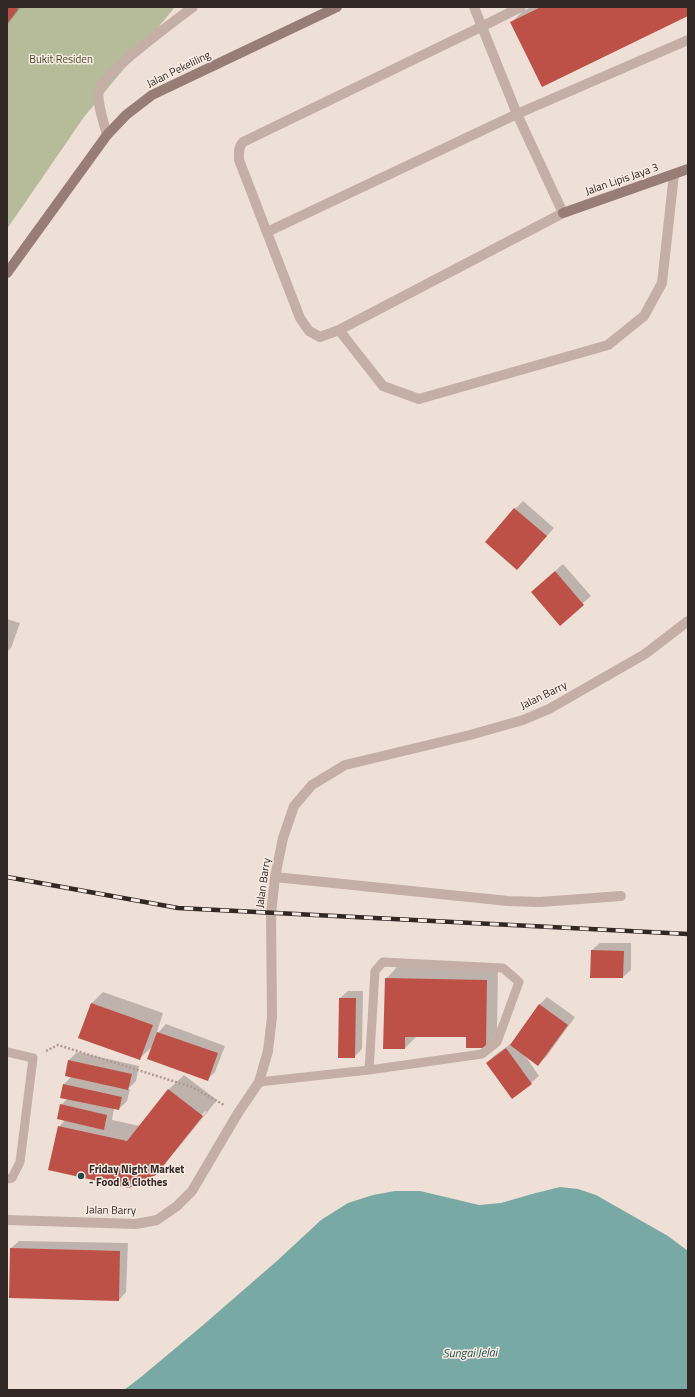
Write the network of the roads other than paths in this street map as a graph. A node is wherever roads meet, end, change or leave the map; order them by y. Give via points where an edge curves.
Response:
1 (193, 7) edge
2 (337, 7) edge
3 (474, 7) edge
4 (522, 7) edge
5 (483, 26) junction
6 (688, 40) edge
7 (517, 114) junction
8 (107, 135) junction
9 (688, 169) edge
10 (674, 174) junction
11 (563, 213) junction
12 (267, 232) junction
13 (7, 273) edge
14 (339, 330) junction
15 (688, 621) edge
16 (275, 877) junction
17 (621, 896) dead end
18 (7, 1052) edge
19 (369, 1070) junction
20 (259, 1082) junction
21 (7, 1179) edge
22 (7, 1220) edge

1 - 8 street via 118,66 104,82 99,90
2 - 8 street, Jalan Pekeliling via 152,95 126,115
3 - 5 street
4 - 5 street
5 - 7 street
5 - 12 street via 243,142 239,149 239,160
6 - 7 street
7 - 11 street
7 - 12 street
8 - 13 street, Jalan Pekeliling
9 - 10 street, Jalan Lipis Jaya 3
10 - 11 street, Jalan Lipis Jaya 3
10 - 14 street via 662,283 644,316 608,345 419,399 383,386
11 - 14 street
12 - 14 street via 300,318 309,331 320,337
15 - 16 street, Jalan Barry via 645,654 549,709 470,735 345,765 312,785 294,806 283,838
16 - 17 street via 508,901 540,902
16 - 20 street, Jalan Barry via 271,914 272,1017 268,1051
18 - 21 lane via 33,1058 20,1162 12,1178
19 - 19 lane via 376,970 383,962 503,968 519,982 497,1042 482,1054
19 - 20 lane
20 - 22 street, Jalan Barry via 192,1191 157,1220 136,1224

